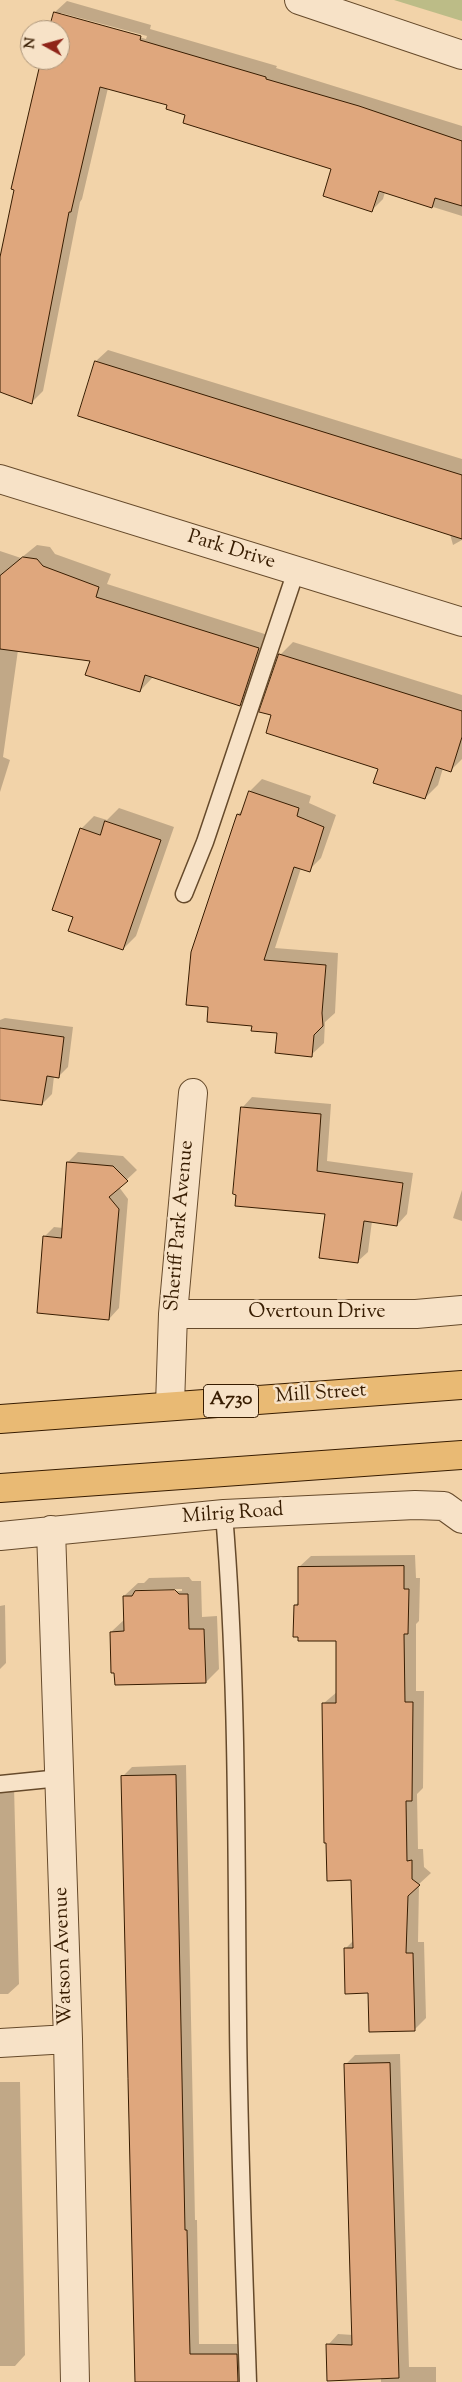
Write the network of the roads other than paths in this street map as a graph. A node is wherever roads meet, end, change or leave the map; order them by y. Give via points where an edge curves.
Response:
1 (299, 0) edge
2 (462, 55) edge
3 (0, 479) edge
4 (296, 571) junction
5 (462, 622) edge
6 (184, 894) dead end
7 (193, 1093) dead end
8 (462, 1310) edge
9 (173, 1314) junction
10 (462, 1385) edge
11 (170, 1405) junction
12 (0, 1419) edge
13 (462, 1455) edge
14 (0, 1488) edge
15 (224, 1514) junction
16 (462, 1519) edge
17 (51, 1530) junction
18 (0, 1536) edge
19 (60, 1778) junction
20 (0, 1784) edge
21 (68, 2038) junction
22 (0, 2043) edge
23 (75, 2382) edge
24 (248, 2382) edge

1 - 2 street
3 - 4 street, Park Drive
4 - 5 street, Park Drive
4 - 6 lane via 205,842
7 - 9 street, Sheriff Park Avenue
8 - 9 street, Overtoun Drive via 416,1314
9 - 11 street, Sheriff Park Avenue
10 - 11 main road, Mill Street / A730
11 - 12 main road, Mill Street / A730
13 - 14 main road
15 - 16 street, Milrig Road via 414,1505 444,1506
15 - 17 street, Milrig Road
15 - 24 lane via 233,1728
17 - 18 street, Milrig Road
17 - 19 street, Watson Avenue
19 - 20 lane
19 - 21 street, Watson Avenue
21 - 22 street
21 - 23 street, Watson Avenue

